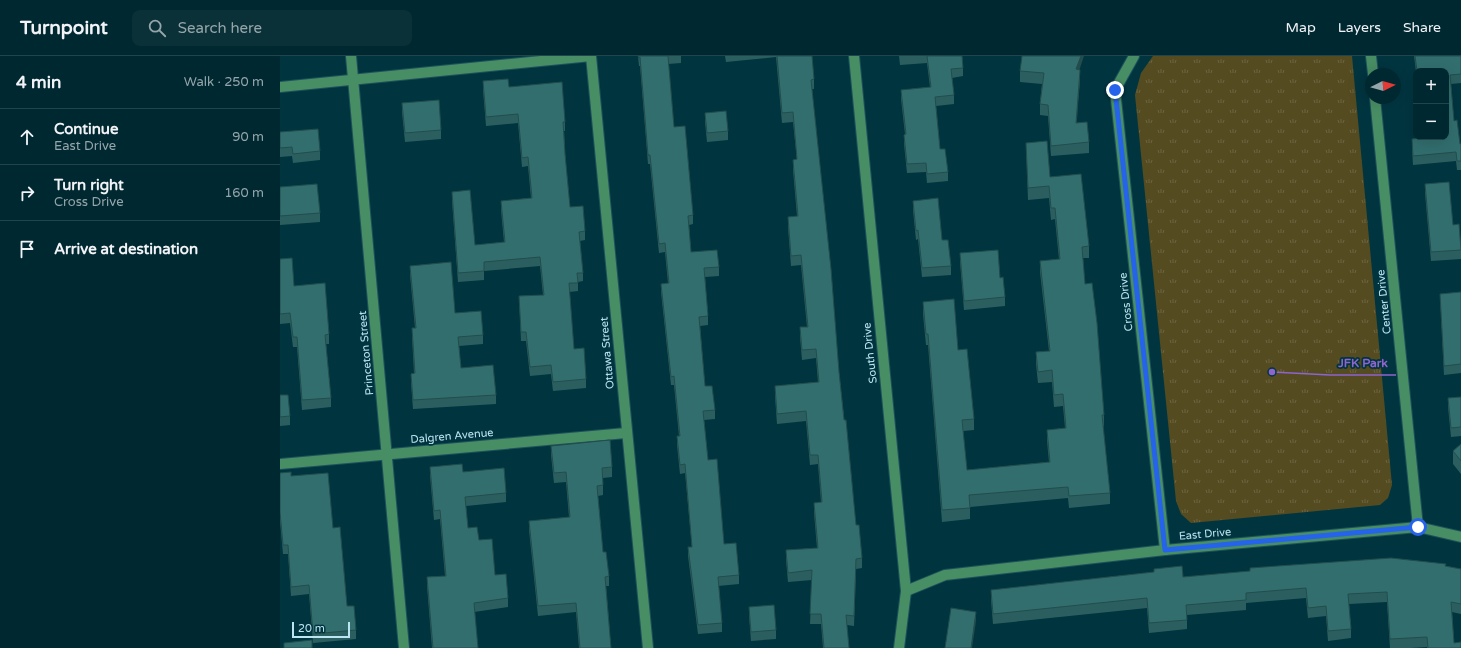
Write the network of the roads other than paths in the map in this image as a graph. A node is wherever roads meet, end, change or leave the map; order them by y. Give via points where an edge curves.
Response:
1 (350, 56) edge
2 (591, 56) edge
3 (854, 56) edge
4 (1134, 56) edge
5 (1371, 56) edge
6 (1372, 68) edge
7 (353, 80) junction
8 (280, 87) edge
9 (1376, 104) edge
10 (626, 433) junction
11 (387, 454) junction
12 (280, 464) edge
13 (1418, 527) junction
14 (1461, 537) edge
15 (1165, 550) junction
16 (906, 591) junction
17 (404, 648) edge
18 (648, 648) edge
19 (898, 648) edge

1 - 7 street, Princeton Street
2 - 7 street
2 - 10 street, Ottawa Street
3 - 16 street, South Drive
4 - 15 street, Cross Drive via 1115,90
5 - 6 street
7 - 8 street
7 - 11 street, Princeton Street
9 - 13 street, Center Drive
10 - 11 street, Dalgren Avenue
10 - 18 street, Ottawa Street
11 - 12 street, Dalgren Avenue
11 - 17 street, Princeton Street
13 - 14 street, East Drive
13 - 15 street, East Drive
15 - 16 street, East Drive via 945,575
16 - 19 street, South Drive

